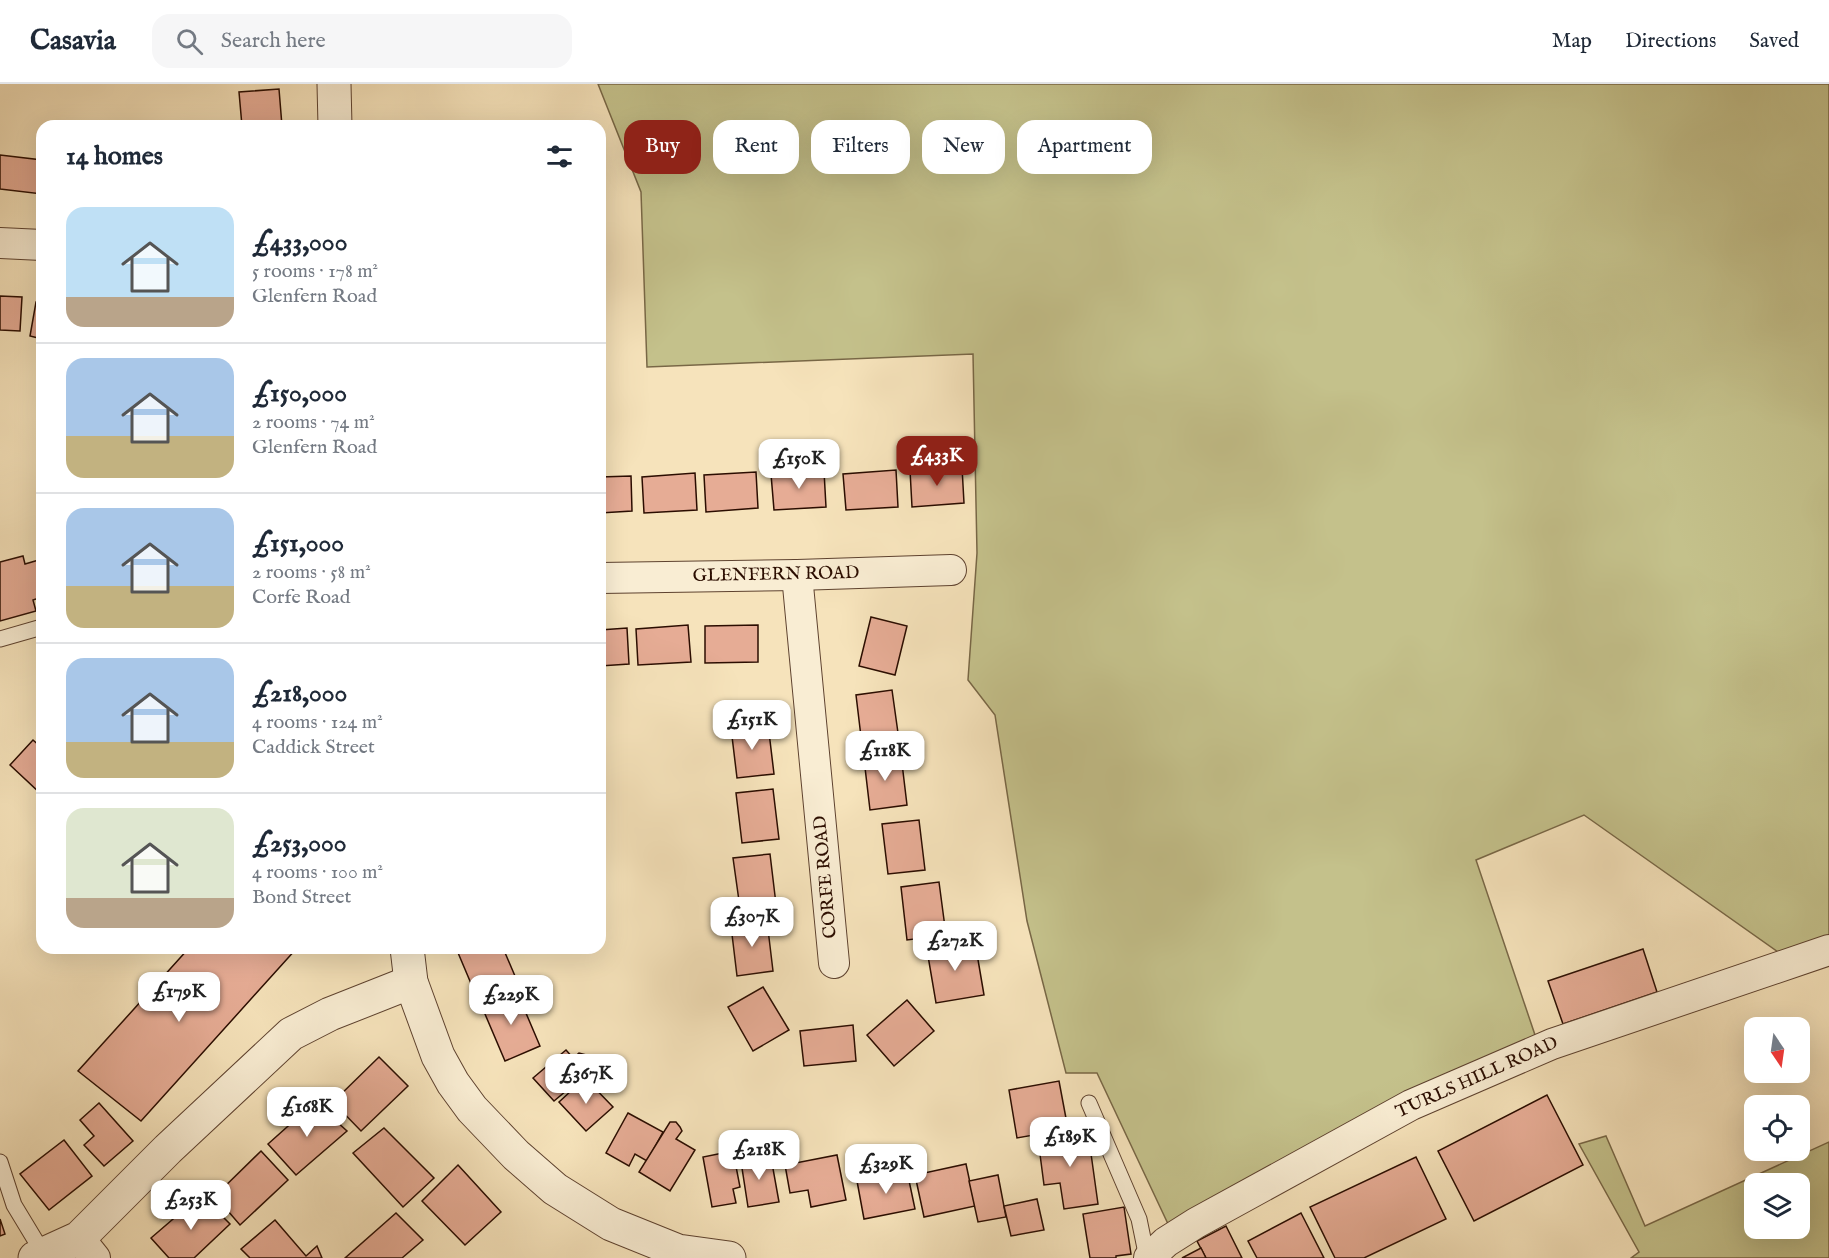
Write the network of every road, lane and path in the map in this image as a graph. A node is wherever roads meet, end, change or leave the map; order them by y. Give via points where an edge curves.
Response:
1 (334, 84) edge
2 (335, 120) edge
3 (0, 243) edge
4 (36, 245) edge
5 (951, 570) dead end
6 (797, 575) junction
7 (606, 578) edge
8 (36, 629) edge
9 (0, 639) edge
10 (1829, 950) edge
11 (408, 954) edge
12 (834, 963) dead end
13 (411, 982) junction
14 (1089, 1103) dead end
15 (0, 1162) edge
16 (87, 1248) edge
17 (39, 1256) edge
18 (712, 1257) edge
19 (1148, 1258) edge

1 - 2 street
3 - 4 street
5 - 6 street, GLENFERN ROAD
6 - 7 street, GLENFERN ROAD
6 - 12 street, CORFE ROAD
8 - 9 lane
10 - 19 street, TURLS HILL ROAD via 1552,1044 1411,1104 1196,1223
11 - 13 street
13 - 16 street via 291,1034 168,1149
13 - 18 street via 438,1056 453,1083 516,1155 555,1189 611,1224 678,1251
14 - 19 lane via 1139,1219
15 - 17 lane via 14,1205
16 - 17 street

